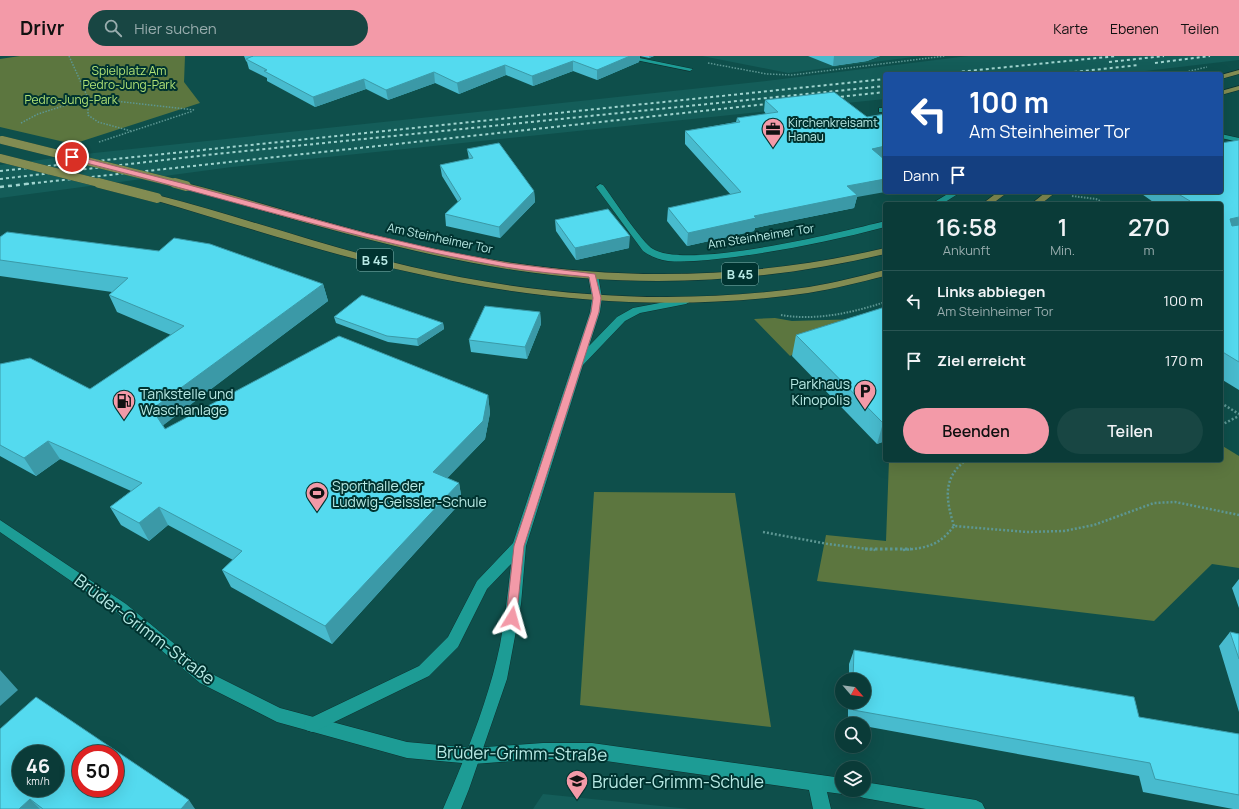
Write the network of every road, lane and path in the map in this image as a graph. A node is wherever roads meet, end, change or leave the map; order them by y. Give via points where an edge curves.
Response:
1 (69, 56) edge
2 (618, 56) edge
3 (945, 56) edge
4 (1207, 67) dead end
5 (690, 69) joint
6 (1186, 72) edge
7 (1239, 72) edge
8 (1223, 76) edge
9 (1239, 88) edge
10 (1223, 92) edge
11 (88, 98) junction
12 (19, 124) dead end
13 (132, 131) junction
14 (1223, 136) edge
15 (1, 140) edge
16 (1239, 140) edge
17 (94, 144) dead end
18 (0, 158) edge
19 (600, 187) dead end
20 (953, 194) edge
21 (1001, 194) edge
22 (1049, 194) edge
23 (939, 202) edge
24 (989, 202) edge
25 (1038, 202) edge
26 (1100, 202) edge
27 (883, 224) edge
28 (883, 252) edge
29 (883, 273) edge
30 (593, 275) junction
31 (597, 298) junction
32 (686, 301) junction
33 (883, 303) edge
34 (776, 314) dead end
35 (578, 364) junction
36 (1223, 404) edge
37 (1239, 415) edge
38 (1223, 424) edge
39 (962, 462) edge
40 (1239, 515) edge
41 (0, 525) edge
42 (954, 526) junction
43 (763, 532) dead end
44 (519, 546) junction
45 (312, 725) junction
46 (473, 756) junction
47 (816, 782) junction
48 (835, 785) edge
49 (871, 791) edge
50 (452, 809) edge
51 (822, 809) edge
52 (976, 809) edge

1 - 11 path
2 - 5 street
3 - 5 path via 792,75 767,74 704,63
4 - 6 path
7 - 8 main road
9 - 10 main road
11 - 12 path via 38,114
11 - 13 path via 88,115 98,122
11 - 13 path via 196,110
13 - 17 path
14 - 16 street
15 - 30 main road, Am Steinheimer Tor / B 45, bridge via 434,251 507,265
18 - 31 main road, B 45, bridge via 157,198 412,270 492,286
19 - 27 street, Am Steinheimer Tor via 646,249 667,258 710,257 771,249 817,241
20 - 23 street
21 - 24 main road
22 - 25 main road
22 - 26 path
28 - 30 main road, Am Steinheimer Tor / B 45 via 851,260 735,275
29 - 32 main road, B 45 via 809,290
30 - 31 street
31 - 32 main road, B 45
31 - 35 street
32 - 35 street via 637,310 621,319
33 - 34 path via 851,313 792,317
35 - 44 street
36 - 37 path
37 - 38 path
39 - 42 path via 949,477 948,507
40 - 42 path via 1175,502 1154,503 1094,525 1064,531 1027,532
41 - 45 street, Brüder-Grimm-Straße via 121,608 205,678 277,715
42 - 43 path via 940,541 910,551 868,550
44 - 45 street via 482,585 453,642 424,671
44 - 46 street via 507,646
45 - 46 street, Brüder-Grimm-Straße via 407,750
46 - 47 street, Brüder-Grimm-Straße via 544,751 592,751
46 - 50 street
47 - 48 street, Brüder-Grimm-Straße
47 - 51 street
49 - 52 street

